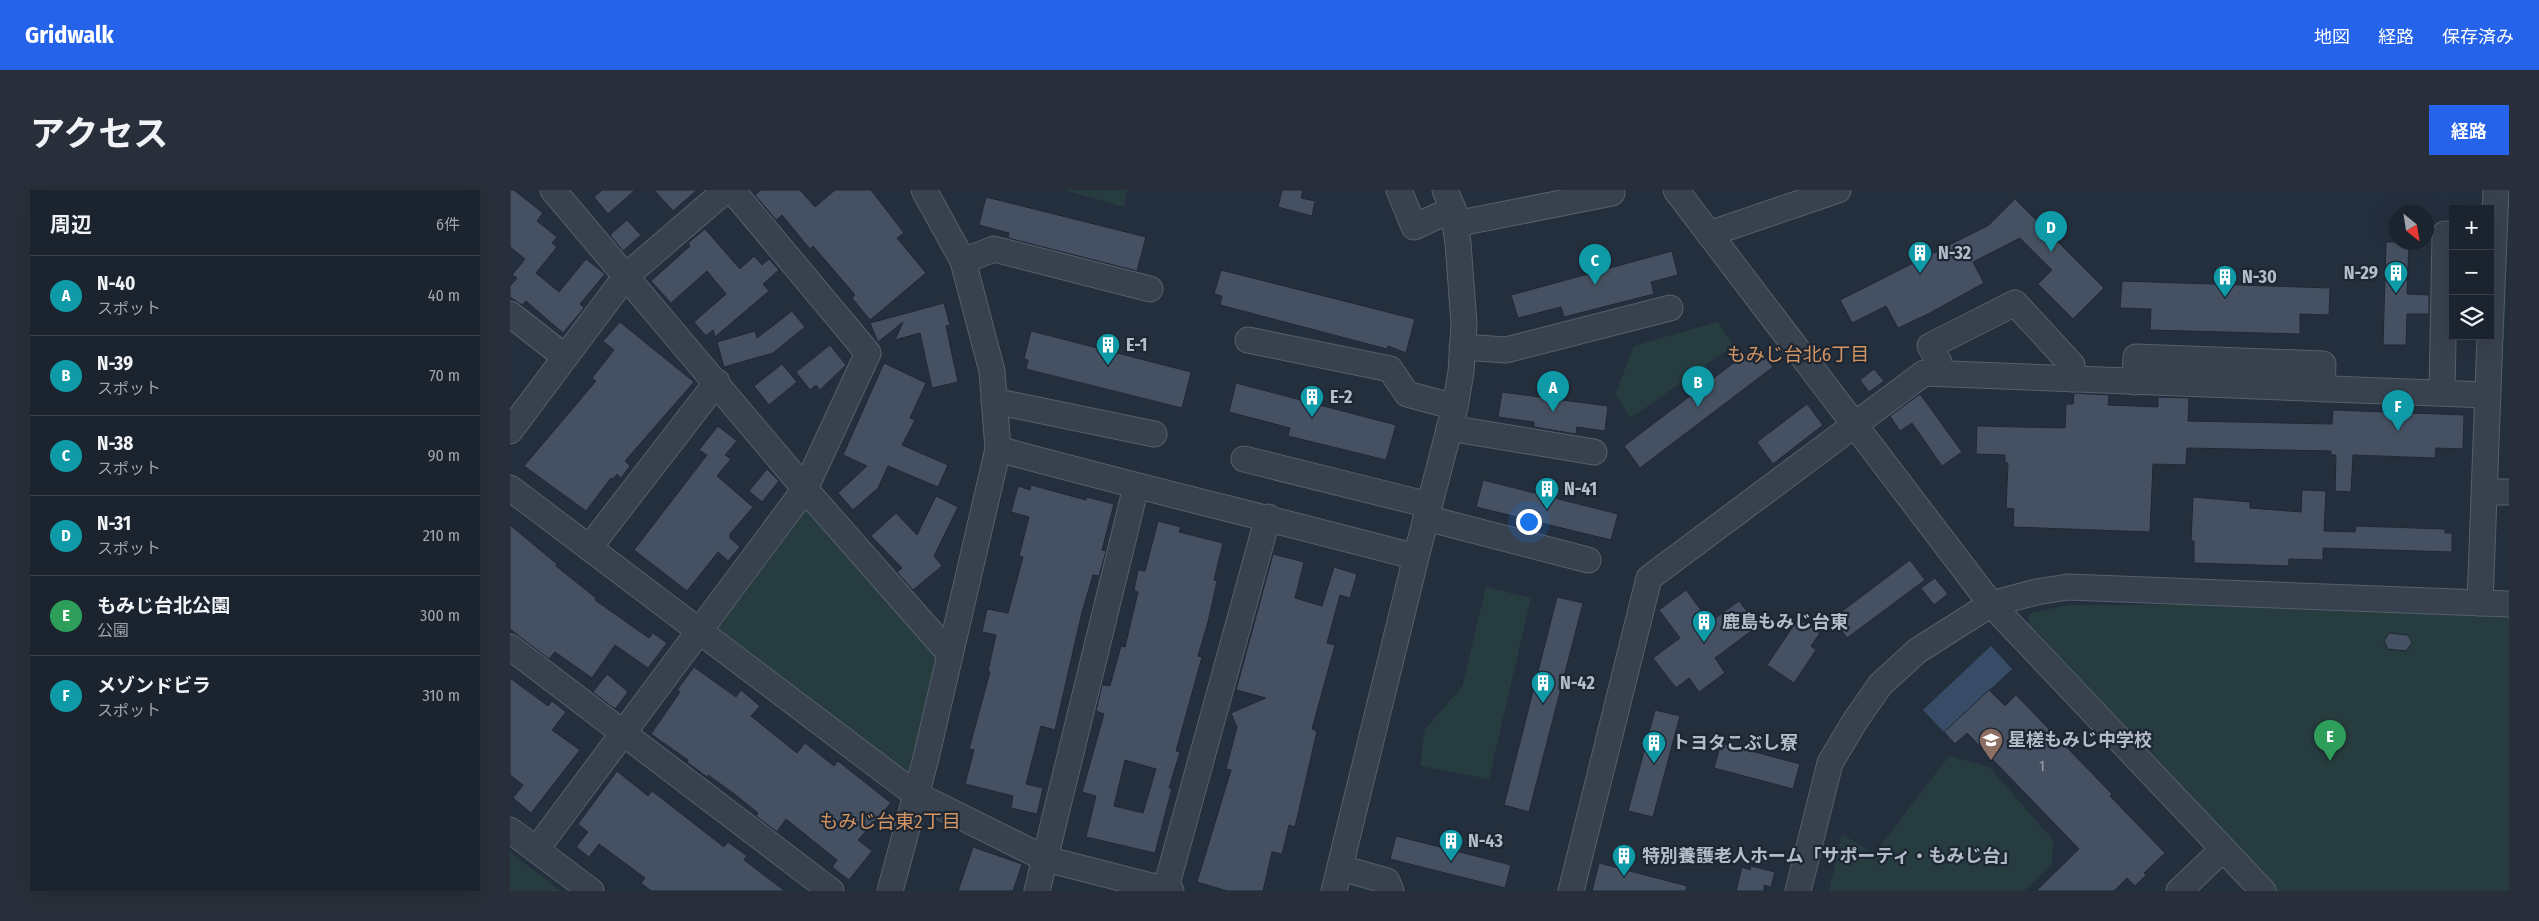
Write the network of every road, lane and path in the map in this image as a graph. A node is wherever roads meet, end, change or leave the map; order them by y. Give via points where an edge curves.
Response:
1 (553, 190) edge
2 (726, 190) edge
3 (732, 190) edge
4 (924, 190) edge
5 (1400, 190) edge
6 (1676, 190) edge
7 (1838, 190) edge
8 (2496, 190) edge
9 (1612, 193) dead end
10 (1451, 208) edge
11 (1709, 234) junction
12 (2445, 234) dead end
13 (963, 261) junction
14 (626, 276) junction
15 (2501, 284) edge
16 (1150, 289) dead end
17 (1670, 308) dead end
18 (510, 314) edge
19 (2494, 317) edge
20 (1248, 340) dead end
21 (2490, 340) edge
22 (1462, 346) junction
23 (565, 357) junction
24 (1939, 373) junction
25 (2073, 379) junction
26 (717, 382) junction
27 (2442, 392) junction
28 (2487, 395) junction
29 (994, 401) junction
30 (1452, 418) junction
31 (1852, 424) junction
32 (510, 430) edge
33 (1154, 434) dead end
34 (998, 449) junction
35 (1594, 452) dead end
36 (1244, 459) dead end
37 (1136, 487) junction
38 (510, 488) edge
39 (805, 489) junction
40 (2497, 492) edge
41 (1428, 512) junction
42 (1268, 517) junction
43 (589, 548) junction
44 (1416, 557) junction
45 (1588, 560) dead end
46 (2480, 603) junction
47 (1991, 604) junction
48 (2509, 604) edge
49 (699, 630) junction
50 (510, 647) edge
51 (950, 654) junction
52 (624, 733) junction
53 (915, 794) junction
54 (510, 830) edge
55 (536, 850) junction
56 (2222, 850) junction
57 (1046, 859) junction
58 (1337, 880) edge
59 (591, 891) edge
60 (831, 891) edge
61 (890, 891) edge
62 (1037, 891) edge
63 (1167, 891) edge
64 (1391, 891) edge
65 (1571, 891) edge
66 (1798, 891) edge
67 (2179, 891) edge
68 (2263, 891) edge

1 - 14 street
2 - 14 street
3 - 39 street via 868,353
4 - 13 street
5 - 10 street via 1414,227
6 - 11 street
7 - 11 street
8 - 15 street
9 - 10 street
10 - 22 street via 1464,324
11 - 31 street
12 - 27 street
13 - 16 street via 994,249
13 - 29 street via 992,371
14 - 23 street
14 - 26 street
15 - 19 street
17 - 22 street via 1506,350
18 - 23 street
20 - 30 street via 1390,369 1406,394
21 - 28 street
22 - 30 street
23 - 32 street
24 - 25 street
24 - 25 street via 1939,362 1930,346 2015,303 2072,365
24 - 31 street via 1924,373
25 - 27 street
26 - 39 street
26 - 43 street
27 - 28 street
28 - 40 street
29 - 33 street
29 - 34 street
30 - 35 street
30 - 41 street
31 - 47 street
31 - 65 street via 1649,578
34 - 37 street
34 - 51 street
36 - 41 street
37 - 42 street
37 - 57 street
38 - 43 street
39 - 49 street
39 - 51 street
40 - 46 street
41 - 44 street
41 - 45 street
42 - 44 street
42 - 63 street
43 - 49 street
44 - 58 street
46 - 47 street via 2068,588 2036,592
46 - 48 street
47 - 56 street
47 - 66 street via 1916,651 1880,685 1855,720 1830,763
49 - 52 street
49 - 53 street
50 - 52 street
51 - 53 street
52 - 55 street
52 - 60 street
53 - 57 street
53 - 61 street
54 - 55 street
55 - 59 street
56 - 67 street
56 - 68 street
57 - 62 street
57 - 63 street
58 - 64 street via 1388,881

